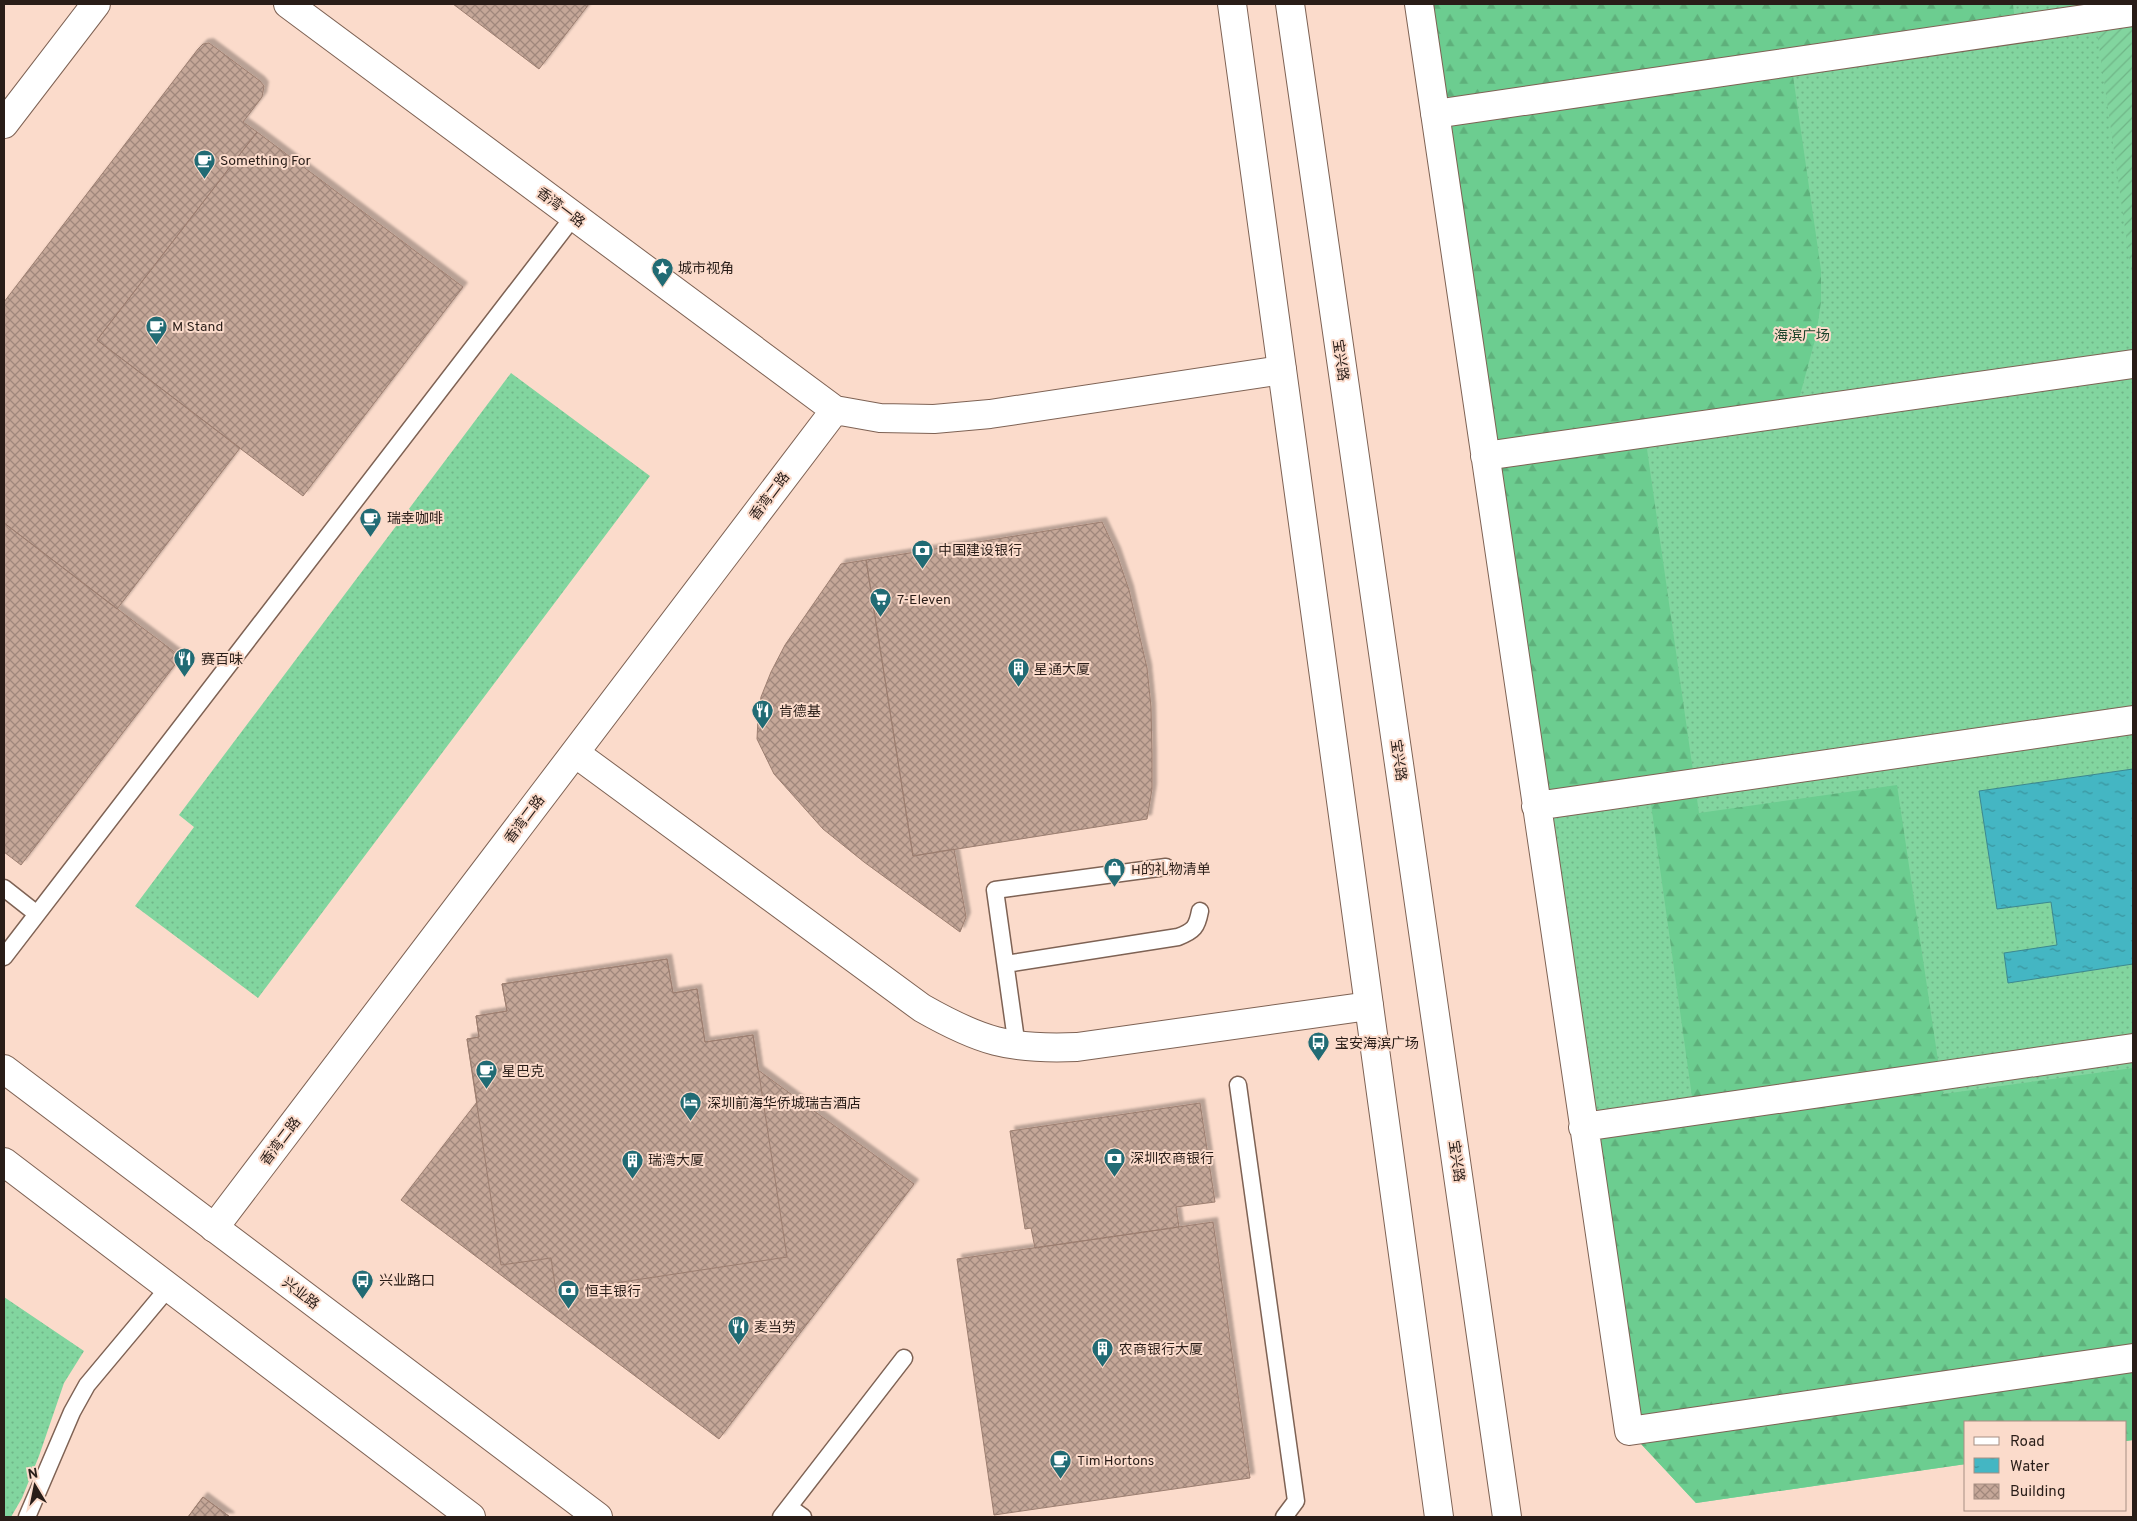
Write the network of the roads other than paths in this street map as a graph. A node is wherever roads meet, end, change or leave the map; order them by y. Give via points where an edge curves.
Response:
1 (96, 4) edge
2 (288, 4) edge
3 (1232, 4) edge
4 (1290, 4) edge
5 (1419, 4) edge
6 (2133, 12) edge
7 (1435, 114) junction
8 (4, 124) edge
9 (574, 216) junction
10 (2133, 364) edge
11 (1282, 370) junction
12 (835, 410) junction
13 (1485, 456) junction
14 (2133, 720) edge
15 (574, 753) junction
16 (1536, 806) junction
17 (1166, 867) dead end
18 (4, 888) edge
19 (1200, 911) dead end
20 (37, 914) junction
21 (4, 957) edge
22 (1006, 964) junction
23 (1369, 1006) junction
24 (1018, 1047) junction
25 (2133, 1048) edge
26 (4, 1069) edge
27 (1238, 1086) dead end
28 (1583, 1126) junction
29 (4, 1162) edge
30 (214, 1228) junction
31 (169, 1287) junction
32 (904, 1358) dead end
33 (2133, 1358) edge
34 (785, 1512) edge
35 (27, 1517) edge
36 (471, 1517) edge
37 (598, 1517) edge
38 (803, 1517) edge
39 (1284, 1517) edge
40 (1439, 1517) edge
41 (1507, 1517) edge

1 - 8 street
2 - 9 street, 香湾一路
3 - 11 street
4 - 41 street, 宝兴路
5 - 7 street
6 - 7 street
7 - 13 street
9 - 12 street, 香湾一路
9 - 20 lane
10 - 13 street
11 - 12 street via 990,414 934,419 880,418
11 - 23 street
12 - 15 street, 香湾二路
13 - 16 street
14 - 16 street
15 - 24 street via 922,1008 955,1027 987,1040
15 - 30 street, 香湾二路
16 - 28 street
17 - 22 lane via 995,890
18 - 20 lane
19 - 22 lane via 1191,932 1178,937
20 - 21 lane
22 - 24 lane
23 - 24 street via 1078,1047
23 - 40 street
25 - 28 street
26 - 30 street, 兴业路
27 - 39 lane via 1296,1501
28 - 33 street via 1629,1431
29 - 31 street
30 - 37 street, 兴业路
31 - 35 lane via 87,1385
31 - 36 street
32 - 34 lane
34 - 38 lane

